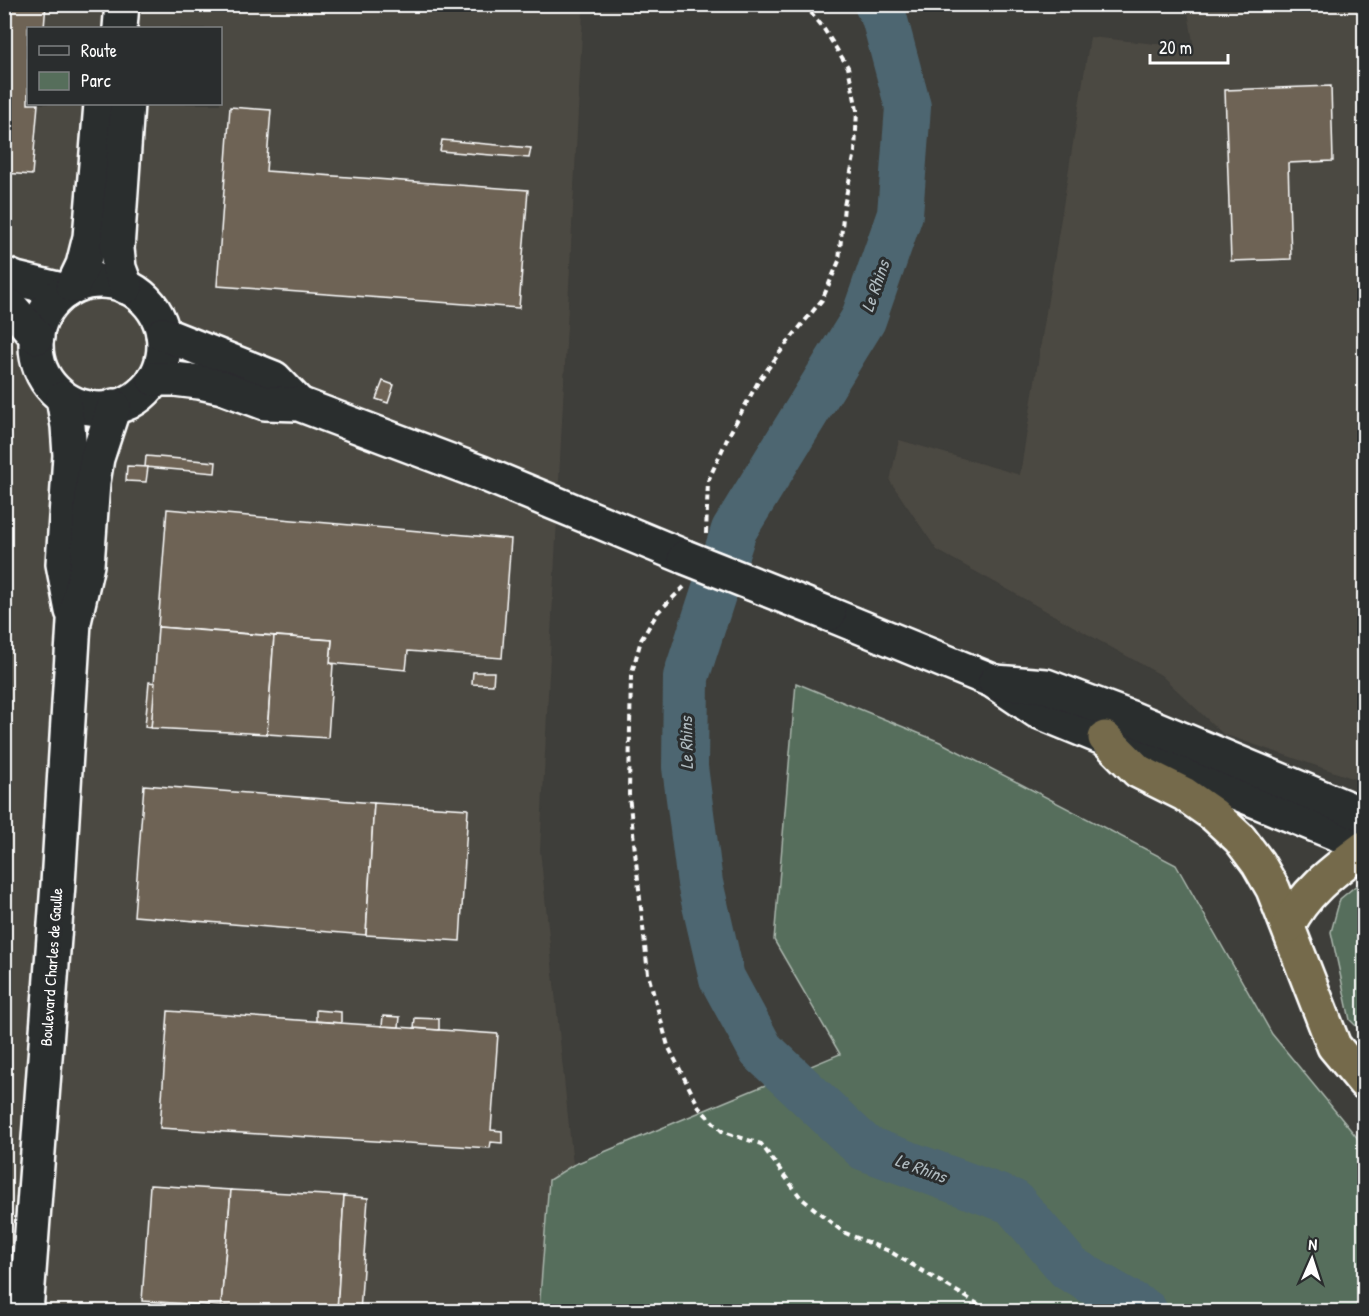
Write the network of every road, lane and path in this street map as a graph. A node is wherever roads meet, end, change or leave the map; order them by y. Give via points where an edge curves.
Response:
1 (122, 4) edge
2 (804, 4) edge
3 (120, 27) edge
4 (101, 105) edge
5 (127, 105) edge
6 (4, 274) edge
7 (126, 286) junction
8 (70, 289) junction
9 (4, 302) edge
10 (163, 334) junction
11 (37, 337) junction
12 (154, 380) junction
13 (63, 398) junction
14 (299, 404) junction
15 (114, 406) junction
16 (693, 559) junction
17 (74, 622) junction
18 (993, 681) junction
19 (1105, 738) junction
20 (1365, 815) edge
21 (1365, 846) edge
22 (1288, 926) junction
23 (1365, 1082) edge
24 (26, 1311) edge
25 (993, 1311) edge

1 - 3 street
2 - 16 path via 848,67 857,111 839,261 822,300 758,382 729,435 708,480
4 - 8 street via 90,237 83,265
5 - 7 street via 117,249
6 - 8 street
7 - 8 street via 92,281
7 - 10 street via 146,300 157,315
8 - 11 street via 45,312
9 - 11 street
10 - 12 street via 164,350
10 - 14 street via 274,378
11 - 13 street via 40,368
12 - 14 street via 200,382 264,402
12 - 15 street via 140,395
13 - 15 street via 82,406
13 - 17 street, Boulevard Charles de Gaulle via 70,455 63,564
14 - 16 street
15 - 17 street, Boulevard Charles de Gaulle via 97,458 87,565
16 - 18 street, bridge
16 - 25 path via 641,640 631,676 629,795 648,974 668,1046 700,1109 723,1132 762,1144 801,1198 843,1232 889,1251
17 - 24 street, Boulevard Charles de Gaulle
18 - 19 street via 1037,711
18 - 20 street via 1046,686
19 - 21 street
19 - 22 highway via 1138,771 1184,794 1240,839 1273,889
21 - 22 highway via 1304,900
22 - 23 highway via 1334,1046

